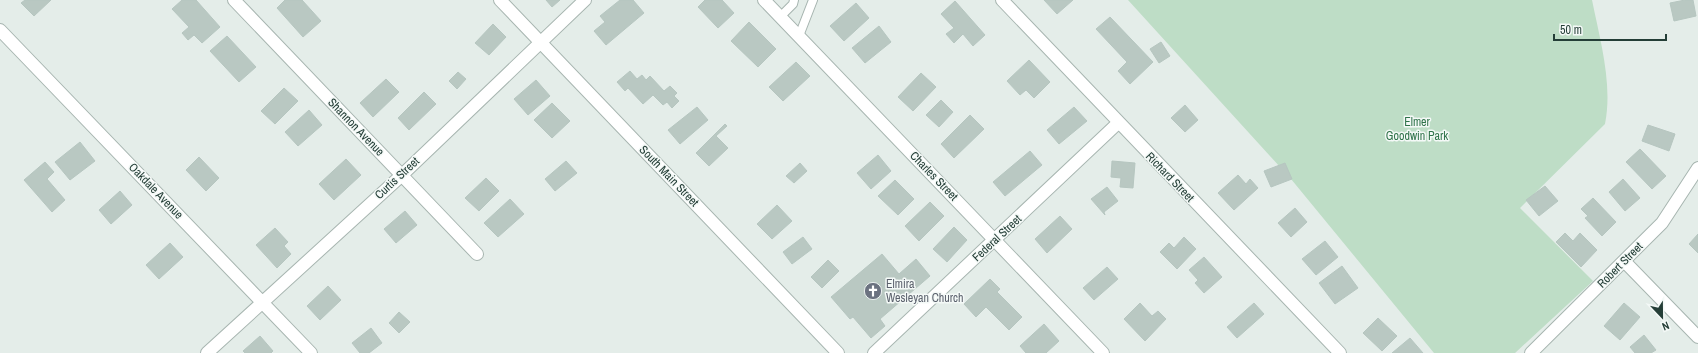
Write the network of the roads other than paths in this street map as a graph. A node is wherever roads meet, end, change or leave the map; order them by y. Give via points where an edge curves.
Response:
1 (234, 0) edge
2 (500, 0) edge
3 (584, 0) edge
4 (764, 0) edge
5 (794, 0) edge
6 (813, 0) edge
7 (1002, 0) edge
8 (780, 17) junction
9 (0, 30) edge
10 (799, 36) junction
11 (540, 42) junction
12 (1118, 123) junction
13 (1698, 168) edge
14 (402, 175) junction
15 (995, 240) junction
16 (477, 254) dead end
17 (1625, 262) junction
18 (263, 302) junction
19 (1698, 337) edge
20 (207, 353) edge
21 (311, 353) edge
22 (838, 353) edge
23 (874, 353) edge
24 (1103, 353) edge
25 (1340, 353) edge
26 (1531, 353) edge

1 - 14 street, Shannon Avenue
2 - 11 street, South Main Street
3 - 11 street, Curtis Street
4 - 8 street, Charles Street
5 - 8 lane
6 - 10 lane
7 - 12 street, Richard Street
8 - 10 street, Charles Street
9 - 18 street, Oakdale Avenue
10 - 15 street, Charles Street
11 - 14 street, Curtis Street
11 - 22 street, South Main Street
12 - 15 street, Federal Street
12 - 25 street, Richard Street
13 - 17 street, Robert Street via 1662,223
14 - 16 street, Shannon Avenue
14 - 18 street, Curtis Street
15 - 23 street, Federal Street
15 - 24 street, Charles Street
17 - 19 street
17 - 26 street, Robert Street
18 - 20 street, Curtis Street
18 - 21 street, Oakdale Avenue

